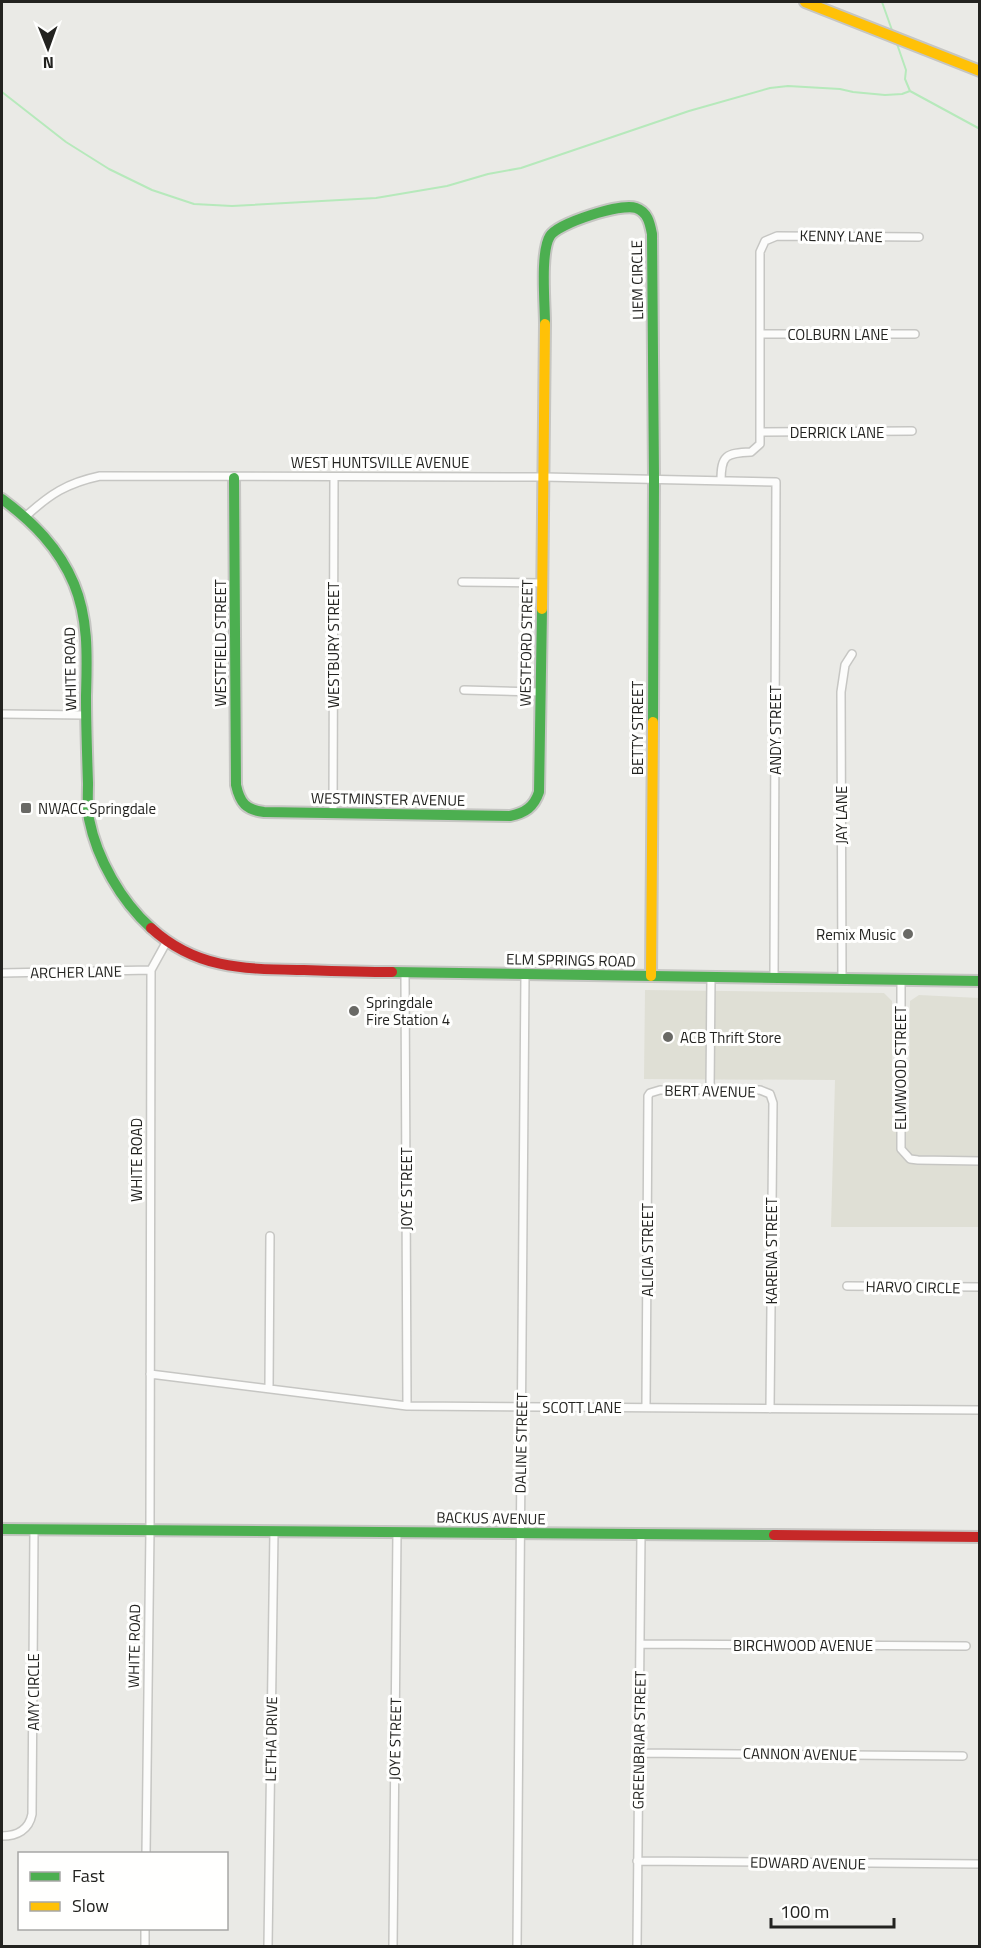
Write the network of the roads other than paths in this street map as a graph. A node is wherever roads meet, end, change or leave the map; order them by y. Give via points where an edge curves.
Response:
1 (806, 2) edge
2 (980, 71) edge
3 (919, 237) dead end
4 (761, 334) junction
5 (915, 334) dead end
6 (912, 431) dead end
7 (761, 432) junction
8 (234, 477) junction
9 (334, 477) junction
10 (544, 477) junction
11 (654, 479) junction
12 (721, 481) junction
13 (776, 482) joint
14 (2, 499) edge
15 (25, 517) junction
16 (462, 582) dead end
17 (542, 583) junction
18 (852, 654) dead end
19 (464, 690) dead end
20 (540, 692) junction
21 (2, 714) edge
22 (86, 715) junction
23 (244, 806) joint
24 (531, 808) joint
25 (333, 813) junction
26 (167, 940) junction
27 (151, 970) junction
28 (2, 973) edge
29 (405, 973) junction
30 (525, 975) junction
31 (651, 976) junction
32 (711, 977) junction
33 (774, 978) junction
34 (842, 979) junction
35 (901, 980) junction
36 (980, 981) edge
37 (710, 1090) junction
38 (650, 1093) joint
39 (770, 1094) joint
40 (980, 1161) edge
41 (270, 1236) dead end
42 (847, 1286) dead end
43 (980, 1287) edge
44 (150, 1374) junction
45 (269, 1388) junction
46 (407, 1406) junction
47 (522, 1406) junction
48 (646, 1407) junction
49 (770, 1408) junction
50 (980, 1410) edge
51 (2, 1529) edge
52 (34, 1529) junction
53 (150, 1530) junction
54 (274, 1531) junction
55 (397, 1532) junction
56 (520, 1533) junction
57 (640, 1534) junction
58 (980, 1537) edge
59 (640, 1644) junction
60 (966, 1646) dead end
61 (638, 1753) junction
62 (963, 1756) dead end
63 (2, 1836) edge
64 (146, 1852) edge
65 (638, 1861) junction
66 (980, 1864) edge
67 (145, 1930) edge
68 (144, 1947) edge
69 (268, 1947) edge
70 (393, 1947) edge
71 (517, 1947) edge
72 (637, 1947) edge

1 - 2 street
3 - 4 street, KENNY LANE via 777,236 765,241 760,252
4 - 5 street, COLBURN LANE
4 - 7 street
6 - 7 street, DERRICK LANE
7 - 12 street via 760,444 752,452 735,452 724,458
8 - 9 street, WEST HUNTSVILLE AVENUE
8 - 15 street, WEST HUNTSVILLE AVENUE via 100,476 47,496
8 - 23 street, WESTFIELD STREET via 236,785
9 - 10 street, WEST HUNTSVILLE AVENUE
9 - 25 street, WESTBURY STREET
10 - 11 street, WEST HUNTSVILLE AVENUE
10 - 11 street, LIEM CIRCLE via 547,242 558,227 623,205 641,210 651,227
10 - 17 street, WESTFORD STREET
11 - 12 street, WEST HUNTSVILLE AVENUE
11 - 31 street, BETTY STREET
12 - 13 street, WEST HUNTSVILLE AVENUE
13 - 33 street, ANDY STREET
14 - 15 street
15 - 22 street, WHITE ROAD via 64,560 78,592 86,626
16 - 17 street
17 - 20 street, WESTFORD STREET
18 - 34 street, JAY LANE via 845,665 841,692
19 - 20 street
20 - 24 street, WESTFORD STREET via 539,792
21 - 22 street
22 - 26 street, WHITE ROAD via 89,818 94,838 126,901
23 - 25 street, WESTMINSTER AVENUE via 264,812
24 - 25 street, WESTMINSTER AVENUE via 510,816
26 - 27 street, WHITE ROAD
26 - 29 street, ELM SPRINGS ROAD via 202,960 231,967
27 - 28 street, ARCHER LANE
27 - 44 street, WHITE ROAD
29 - 30 street, ELM SPRINGS ROAD
29 - 46 street, JOYE STREET
30 - 31 street, ELM SPRINGS ROAD
30 - 47 street, DALINE STREET
31 - 32 street, ELM SPRINGS ROAD
32 - 33 street, ELM SPRINGS ROAD
32 - 37 street
33 - 34 street, ELM SPRINGS ROAD
34 - 35 street, ELM SPRINGS ROAD
35 - 36 street, ELM SPRINGS ROAD
35 - 40 street, ELMWOOD STREET via 900,1143 905,1154 918,1160
37 - 38 street, BERT AVENUE
37 - 39 street, BERT AVENUE via 760,1090
38 - 48 street, ALICIA STREET
39 - 49 street, KARENA STREET
41 - 45 street
42 - 43 street, HARVO CIRCLE
44 - 45 street, SCOTT LANE
44 - 53 street, WHITE ROAD
45 - 46 street, SCOTT LANE
46 - 47 street, SCOTT LANE
47 - 48 street, SCOTT LANE
47 - 56 street, DALINE STREET
48 - 49 street, SCOTT LANE
49 - 50 street, SCOTT LANE
51 - 52 street, BACKUS AVENUE
52 - 53 street, BACKUS AVENUE
52 - 63 street, AMY CIRCLE via 32,1814 21,1832
53 - 54 street, BACKUS AVENUE
53 - 64 street, WHITE ROAD
54 - 55 street, BACKUS AVENUE
54 - 69 street, LETHA DRIVE
55 - 56 street, BACKUS AVENUE
55 - 70 street, JOYE STREET
56 - 57 street, BACKUS AVENUE
56 - 71 street, DALINE STREET
57 - 58 street, BACKUS AVENUE
57 - 59 street, GREENBRIAR STREET
59 - 60 street, BIRCHWOOD AVENUE
59 - 61 street, GREENBRIAR STREET
61 - 62 street, CANNON AVENUE
61 - 65 street, GREENBRIAR STREET
65 - 66 street, EDWARD AVENUE
65 - 72 street, GREENBRIAR STREET
67 - 68 street

